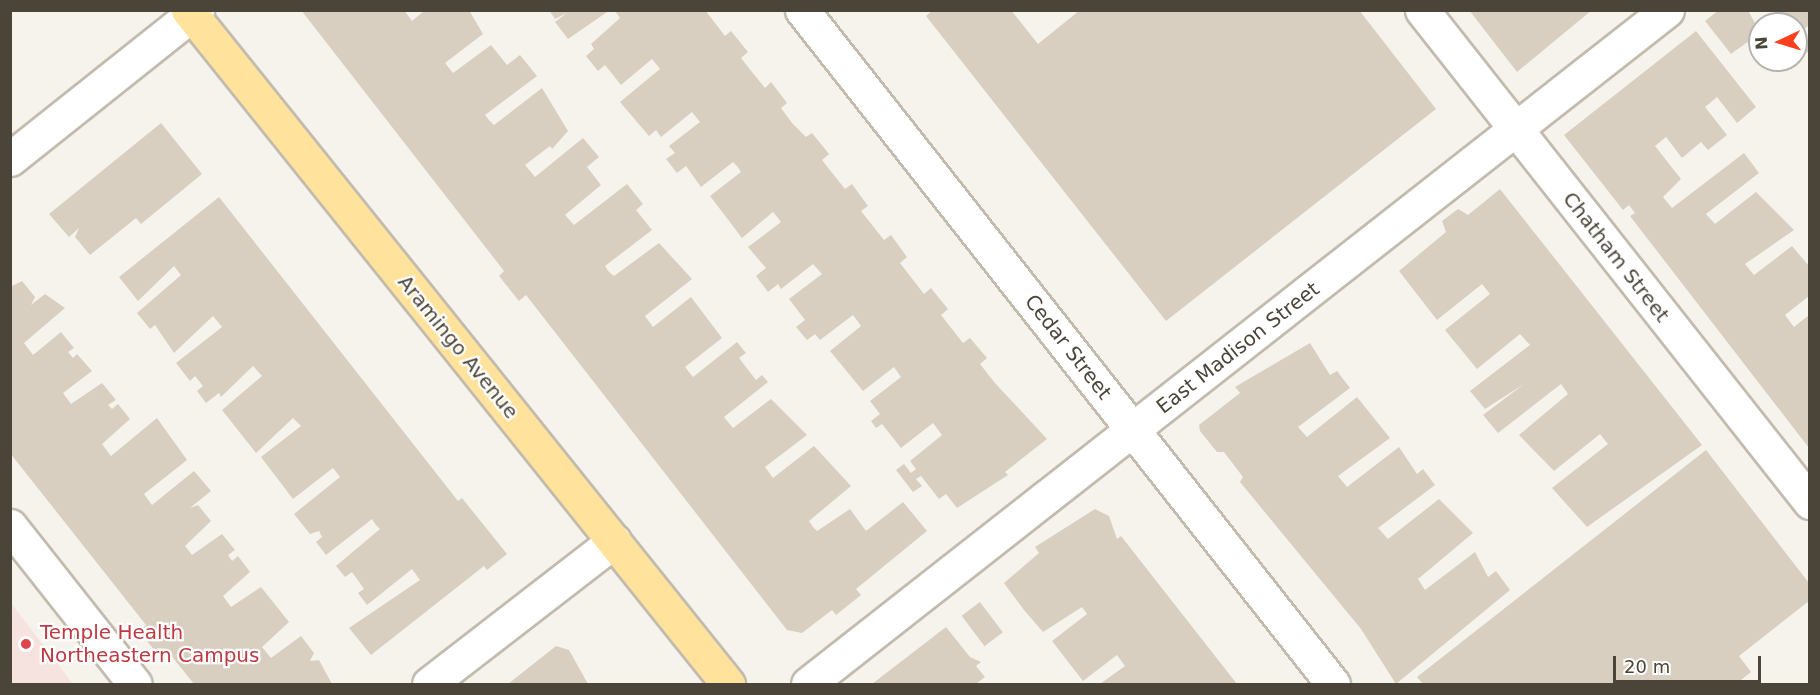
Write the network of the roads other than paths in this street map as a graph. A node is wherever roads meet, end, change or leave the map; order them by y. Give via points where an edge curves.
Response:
1 (802, 10) edge
2 (1422, 10) edge
3 (1667, 10) edge
4 (192, 12) edge
5 (1516, 130) junction
6 (10, 159) edge
7 (1133, 430) junction
8 (1809, 502) edge
9 (10, 526) edge
10 (614, 541) junction
11 (135, 684) edge
12 (429, 684) edge
13 (728, 684) edge
14 (808, 684) edge
15 (1334, 684) edge

1 - 7 street, Cedar Street
2 - 5 street, Chatham Street
3 - 5 street, East Madison Street
4 - 6 street
4 - 10 main road, Aramingo Avenue
5 - 7 street, East Madison Street
5 - 8 street, Chatham Street
7 - 14 street, East Madison Street
7 - 15 street, Cedar Street
9 - 11 street
10 - 12 street
10 - 13 main road, Aramingo Avenue

